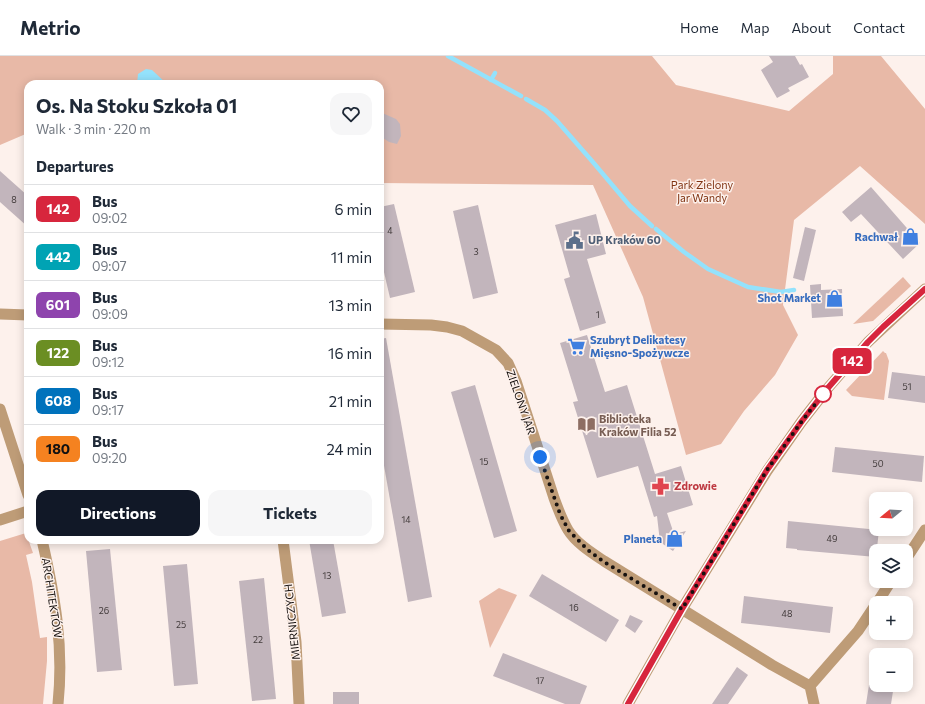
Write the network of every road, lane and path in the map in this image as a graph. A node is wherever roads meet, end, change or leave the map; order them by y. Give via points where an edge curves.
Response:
1 (925, 289) edge
2 (0, 314) edge
3 (24, 315) edge
4 (384, 324) edge
5 (0, 409) edge
6 (24, 484) edge
7 (24, 512) edge
8 (0, 520) edge
9 (925, 530) edge
10 (43, 544) edge
11 (283, 544) edge
12 (913, 548) edge
13 (682, 609) junction
14 (869, 614) edge
15 (810, 686) junction
16 (58, 704) edge
17 (299, 704) edge
18 (628, 704) edge
19 (814, 704) edge

1 - 13 street via 868,342 802,421 767,470
2 - 3 street
4 - 13 street, ZIELONY JAR via 447,327 462,331 496,350 508,363 516,381 554,498 569,531 604,562
5 - 6 street
7 - 8 street
9 - 12 street
10 - 16 street, ARCHITEKTÓW via 60,634
11 - 17 street, MIERNICZYCH via 296,642
13 - 15 street, ZIELONY JAR
13 - 18 street
14 - 15 street via 858,631
15 - 19 street

